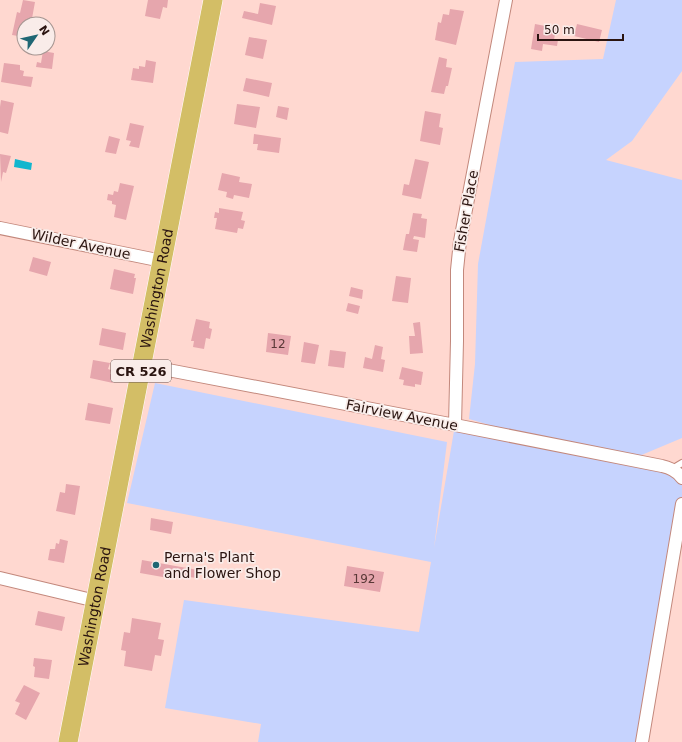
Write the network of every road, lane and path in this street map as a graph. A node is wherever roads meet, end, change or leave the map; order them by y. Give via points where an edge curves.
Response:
1 (213, 0) edge
2 (506, 0) edge
3 (0, 228) edge
4 (162, 261) junction
5 (142, 365) junction
6 (456, 425) junction
7 (672, 466) edge
8 (682, 478) edge
9 (682, 504) edge
10 (0, 578) edge
11 (96, 601) junction
12 (68, 742) edge
13 (642, 742) edge

1 - 4 main road, Washington Road / CR 526
2 - 6 street, Fisher Place via 460,241 457,270
3 - 4 street, Wilder Avenue
4 - 5 main road, Washington Road / CR 526
5 - 6 street, Fairview Avenue
5 - 11 main road, Washington Road / CR 526
6 - 7 street, Fairview Avenue
7 - 8 street
9 - 13 street
10 - 11 street
11 - 12 main road, Washington Road / CR 526

